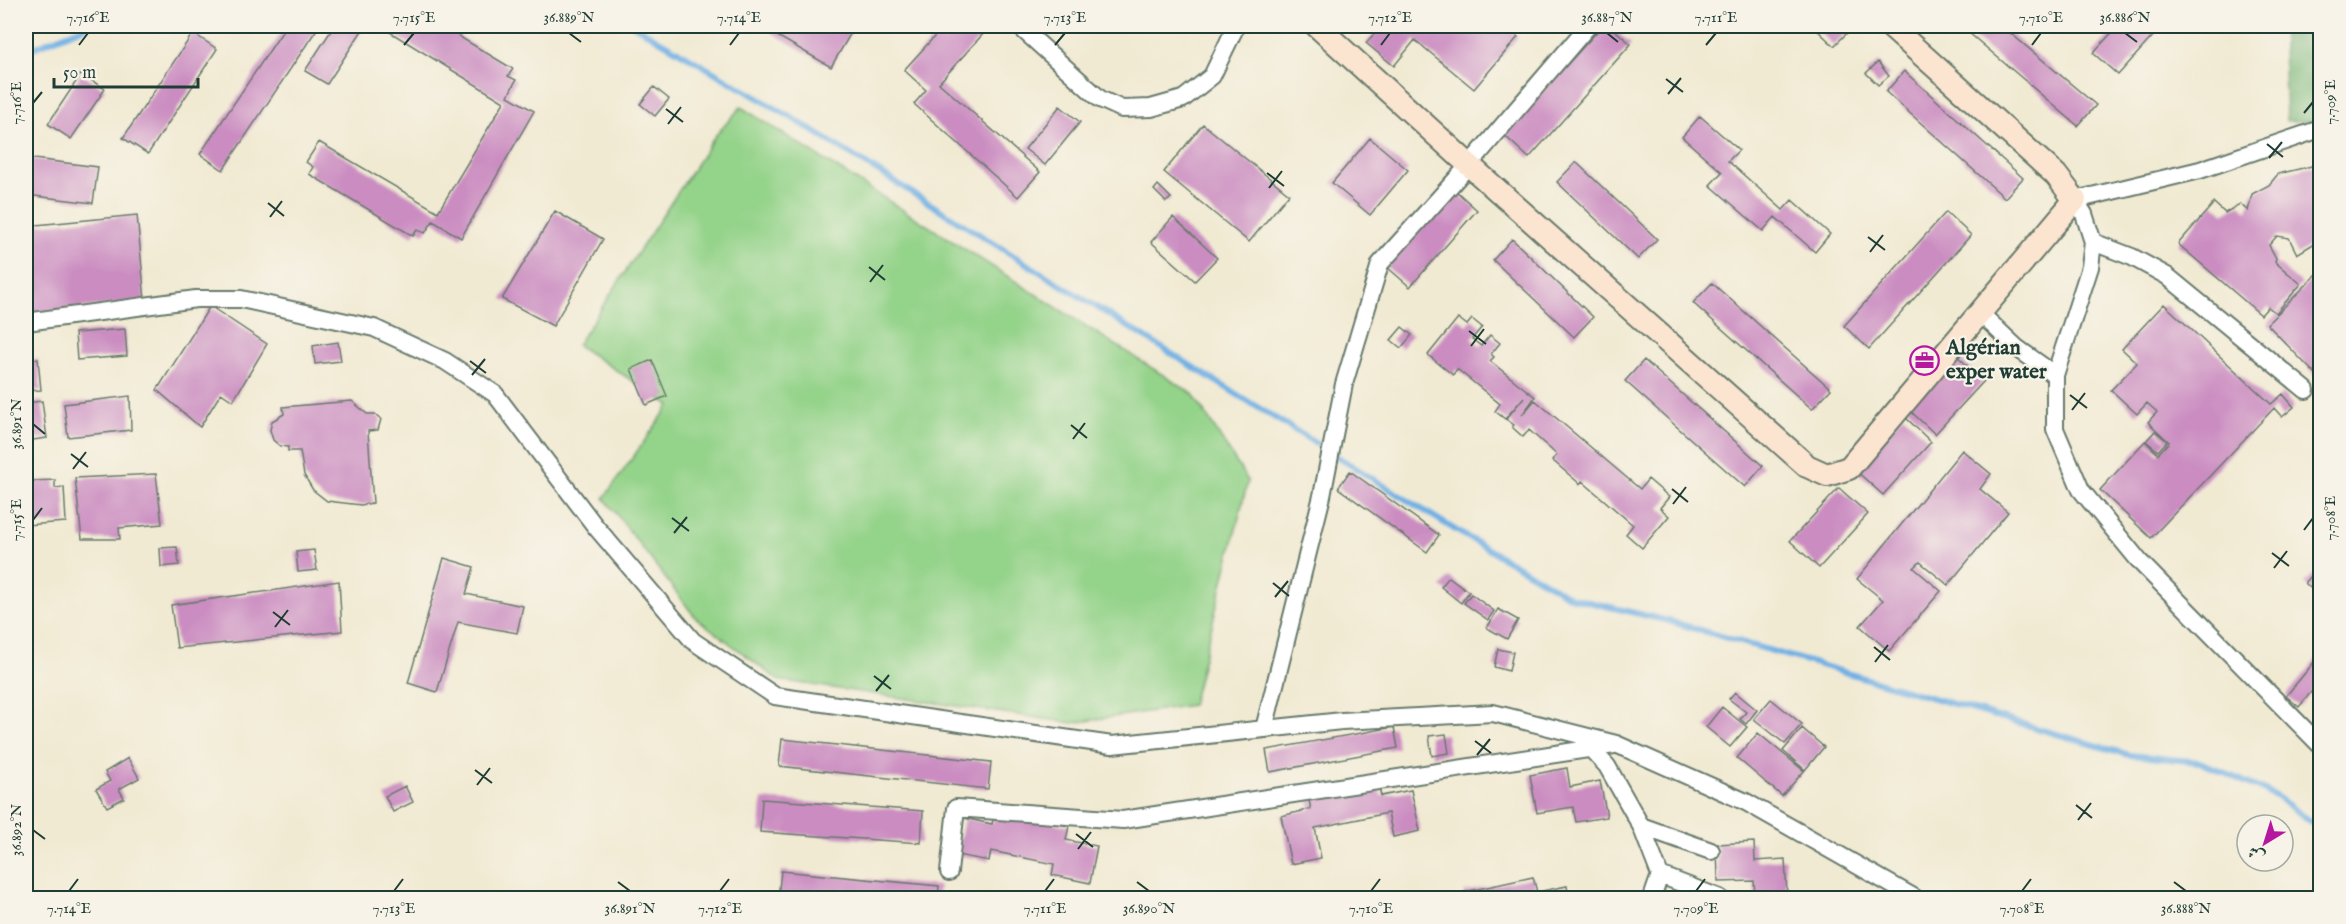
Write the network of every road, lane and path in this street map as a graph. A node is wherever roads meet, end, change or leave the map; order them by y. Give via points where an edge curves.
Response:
1 (1019, 26) edge
2 (1236, 26) edge
3 (1317, 26) edge
4 (1588, 26) edge
5 (1890, 26) edge
6 (2320, 129) edge
7 (1469, 165) junction
8 (2075, 200) junction
9 (2093, 242) junction
10 (1979, 312) junction
11 (26, 322) edge
12 (2055, 375) junction
13 (2306, 390) dead end
14 (1264, 729) junction
15 (1616, 744) junction
16 (2320, 745) edge
17 (1592, 750) junction
18 (1641, 826) junction
19 (1711, 851) dead end
20 (949, 872) dead end
21 (1660, 874) junction
22 (1652, 898) edge
23 (1720, 898) edge
24 (1916, 898) edge

1 - 2 street via 1100,99 1122,109 1151,108 1183,99 1212,76
3 - 7 street
4 - 7 street
5 - 8 street via 2056,175
6 - 8 street via 2200,170
7 - 10 street via 1807,466 1827,475 1849,468
7 - 14 street via 1380,264 1344,384 1322,496
8 - 9 street
8 - 10 street
9 - 12 street via 2090,267
9 - 13 street via 2167,276
10 - 12 street via 2017,348
11 - 14 street via 196,299 241,299 374,328 445,361 495,394 596,526 693,641 775,696 1112,745
12 - 16 street via 2055,429 2081,490 2140,562
14 - 15 street via 1493,713
15 - 17 street
15 - 24 street via 1746,802
17 - 18 street via 1607,766
17 - 20 street via 1123,820 956,808
18 - 19 street
18 - 21 street
21 - 22 street
21 - 23 street

